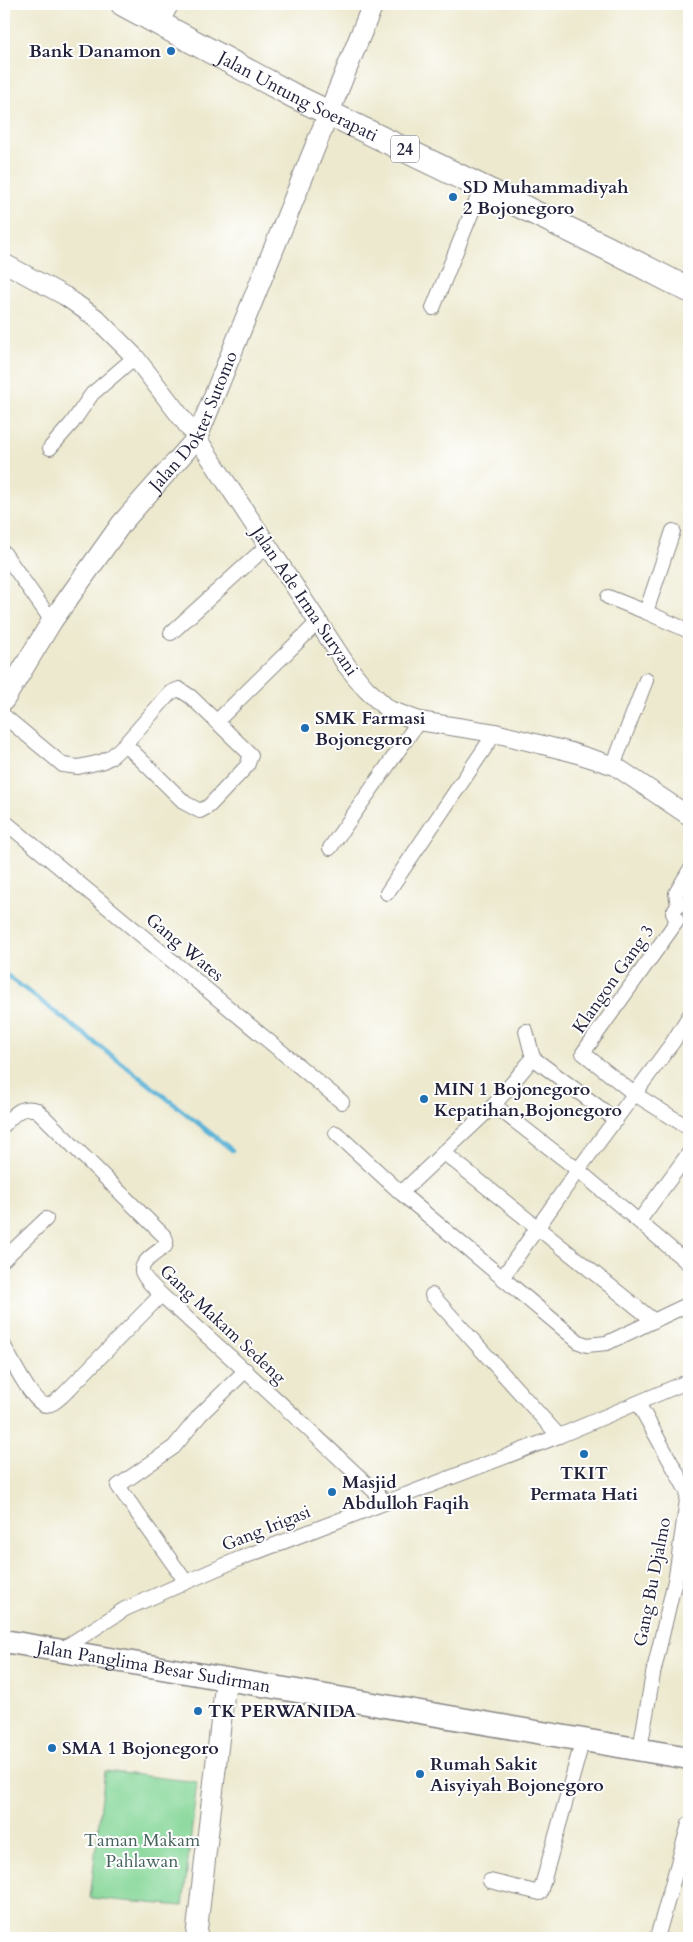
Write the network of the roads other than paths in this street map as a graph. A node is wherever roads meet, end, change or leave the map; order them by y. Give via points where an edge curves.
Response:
1 (124, 4) edge
2 (373, 4) edge
3 (167, 14) edge
4 (329, 113) junction
5 (482, 187) junction
6 (4, 263) edge
7 (689, 290) edge
8 (433, 308) dead end
9 (135, 357) junction
10 (197, 438) junction
11 (50, 448) dead end
12 (673, 532) dead end
13 (267, 546) junction
14 (4, 553) edge
15 (608, 597) dead end
16 (646, 612) junction
17 (52, 621) junction
18 (318, 622) junction
19 (689, 631) edge
20 (171, 633) dead end
21 (9, 680) edge
22 (646, 680) dead end
23 (4, 700) edge
24 (4, 716) edge
25 (419, 721) junction
26 (216, 722) junction
27 (495, 733) junction
28 (125, 744) junction
29 (615, 766) junction
30 (689, 816) edge
31 (4, 821) edge
32 (330, 848) dead end
33 (689, 871) edge
34 (387, 893) dead end
35 (687, 1025) edge
36 (526, 1031) dead end
37 (533, 1058) junction
38 (633, 1093) junction
39 (342, 1102) dead end
40 (494, 1105) junction
41 (616, 1120) junction
42 (4, 1125) edge
43 (689, 1128) edge
44 (336, 1134) dead end
45 (443, 1152) junction
46 (689, 1153) edge
47 (578, 1170) junction
48 (401, 1193) junction
49 (46, 1219) dead end
50 (639, 1221) junction
51 (538, 1227) junction
52 (4, 1258) edge
53 (689, 1264) edge
54 (502, 1278) junction
55 (162, 1295) junction
56 (432, 1295) dead end
57 (689, 1304) edge
58 (654, 1321) junction
59 (4, 1346) edge
60 (246, 1370) junction
61 (689, 1381) edge
62 (638, 1402) junction
63 (558, 1436) junction
64 (386, 1502) junction
65 (186, 1582) junction
66 (4, 1641) edge
67 (61, 1650) junction
68 (226, 1678) junction
69 (582, 1739) junction
70 (640, 1749) junction
71 (689, 1758) edge
72 (689, 1824) edge
73 (490, 1881) dead end
74 (196, 1938) edge
75 (657, 1938) edge

1 - 3 highway, Jalan Untung Soerapati / 24
2 - 4 main road, Jalan Dokter Sutomo
3 - 4 highway, Jalan Untung Soerapati / 24 via 235,65
4 - 5 highway, Jalan Untung Soerapati / 24
4 - 10 main road, Jalan Dokter Sutomo
5 - 7 highway, Jalan Untung Soerapati / 24
5 - 8 street
6 - 9 street, Jalan Ade Irma Suryani via 65,296 96,318
9 - 10 street, Jalan Ade Irma Suryani
9 - 11 street via 92,394
10 - 13 street, Jalan Ade Irma Suryani
10 - 17 main road, Jalan Dokter Sutomo via 122,523
12 - 16 street
13 - 18 street, Jalan Ade Irma Suryani
13 - 20 street
14 - 17 street
15 - 16 street
16 - 19 street
17 - 21 main road, Jalan Dokter Sutomo
18 - 25 street, Jalan Ade Irma Suryani via 366,689 389,710
18 - 26 street
21 - 23 main road, Jalan Dokter Sutomo
22 - 29 street
24 - 28 street via 63,765 78,767 101,762
25 - 27 street, Jalan Ade Irma Suryani
25 - 32 street
26 - 28 street via 184,691 174,689
26 - 28 street via 251,755 247,766 209,806 200,811 185,803
27 - 29 street, Jalan Ade Irma Suryani
27 - 34 street
29 - 30 street, Jalan Ade Irma Suryani
31 - 39 street, Gang Wates
33 - 38 street, Klangon Gang 3 via 676,893 678,906 673,913 676,921 584,1053
35 - 38 street
36 - 37 street
37 - 40 street
37 - 41 street
38 - 41 street
38 - 43 street
40 - 45 street
40 - 47 street
41 - 47 street
42 - 55 street, Gang Makam Sedeng via 20,1109 37,1110 165,1236 165,1246 142,1267 144,1276
44 - 48 street
45 - 48 street
45 - 51 street
46 - 50 street
47 - 50 street
47 - 51 street
48 - 54 street
49 - 52 street
50 - 53 street
51 - 54 street
51 - 58 street
54 - 58 street via 579,1342 587,1345 607,1344
55 - 59 street via 63,1395 47,1405 32,1394
55 - 60 street, Gang Makam Sedeng
56 - 63 street
57 - 58 street
60 - 64 street, Gang Makam Sedeng
60 - 65 street via 200,1415 174,1447 118,1486
61 - 62 street, Gang Irigasi
62 - 63 street, Gang Irigasi
62 - 70 street, Gang Bu Djalmo via 688,1493 676,1576 653,1674
63 - 64 street, Gang Irigasi
64 - 65 street, Gang Irigasi
65 - 67 street, Gang Irigasi via 125,1609
66 - 67 main road, Jalan Panglima Besar Sudirman
67 - 68 main road, Jalan Panglima Besar Sudirman
68 - 69 main road, Jalan Panglima Besar Sudirman
68 - 74 main road
69 - 70 main road, Jalan Panglima Besar Sudirman
69 - 73 street via 540,1893
70 - 71 main road, Jalan Panglima Besar Sudirman
72 - 75 street

